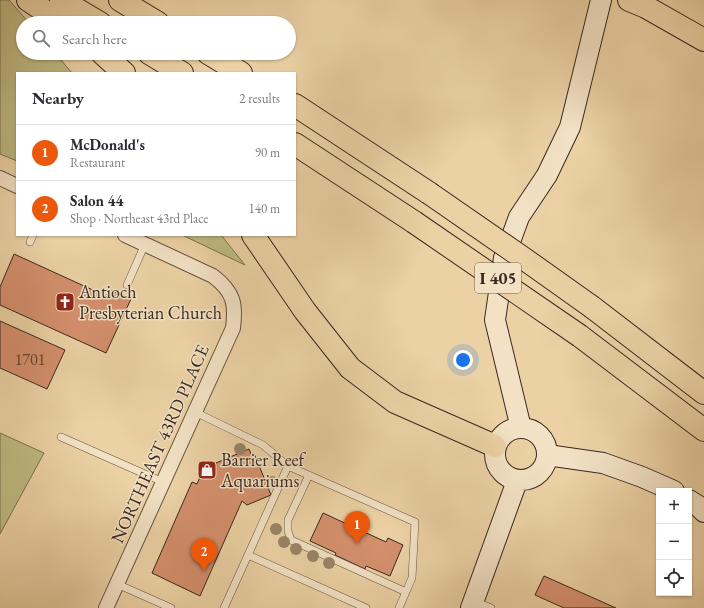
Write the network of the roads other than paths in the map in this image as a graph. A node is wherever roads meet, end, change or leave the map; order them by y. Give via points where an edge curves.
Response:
1 (28, 0) edge
2 (61, 0) edge
3 (120, 0) edge
4 (601, 0) edge
5 (629, 0) edge
6 (52, 16) edge
7 (88, 16) edge
8 (146, 16) edge
9 (704, 40) edge
10 (110, 60) edge
11 (161, 60) edge
12 (220, 60) edge
13 (123, 72) edge
14 (180, 72) edge
15 (239, 72) edge
16 (296, 106) edge
17 (296, 145) edge
18 (0, 178) edge
19 (16, 186) edge
20 (127, 236) edge
21 (254, 236) edge
22 (145, 244) junction
23 (127, 285) dead end
24 (704, 393) edge
25 (195, 412) junction
26 (521, 428) junction
27 (704, 430) edge
28 (61, 436) dead end
29 (495, 446) junction
30 (547, 455) junction
31 (288, 466) junction
32 (309, 475) junction
33 (517, 481) junction
34 (163, 482) junction
35 (667, 488) edge
36 (692, 502) edge
37 (704, 512) edge
38 (248, 555) junction
39 (117, 584) junction
40 (406, 592) junction
41 (479, 606) edge
42 (106, 608) edge
43 (171, 608) edge
44 (224, 608) edge
45 (366, 608) edge
46 (399, 608) edge

1 - 6 highway
2 - 7 highway
3 - 8 highway
4 - 26 street via 570,127 547,175 519,217 504,258 495,320
5 - 9 highway
10 - 13 highway
11 - 14 highway
12 - 15 highway
16 - 24 highway, I 405, bridge via 523,258
17 - 27 highway, I 405, bridge via 580,336
18 - 19 street
20 - 22 street
21 - 29 highway via 305,311 350,368 395,402
22 - 23 lane
22 - 25 street, NORTHEAST 43RD PLACE via 213,276 223,283 234,303 233,328
25 - 31 lane via 263,445
25 - 34 street, NORTHEAST 43RD PLACE
26 - 29 street via 505,433
26 - 30 street via 529,429 542,439
28 - 34 lane
29 - 33 street via 494,456 498,468 508,478
30 - 33 street via 541,472 526,480
30 - 35 street via 603,463
31 - 32 lane
31 - 38 lane
32 - 40 lane via 415,522 412,578
32 - 40 lane via 288,520 291,540
33 - 41 street
34 - 39 street, NORTHEAST 43RD PLACE
36 - 37 street
38 - 44 lane
38 - 45 lane
39 - 42 street, NORTHEAST 43RD PLACE
39 - 43 lane
40 - 46 lane

